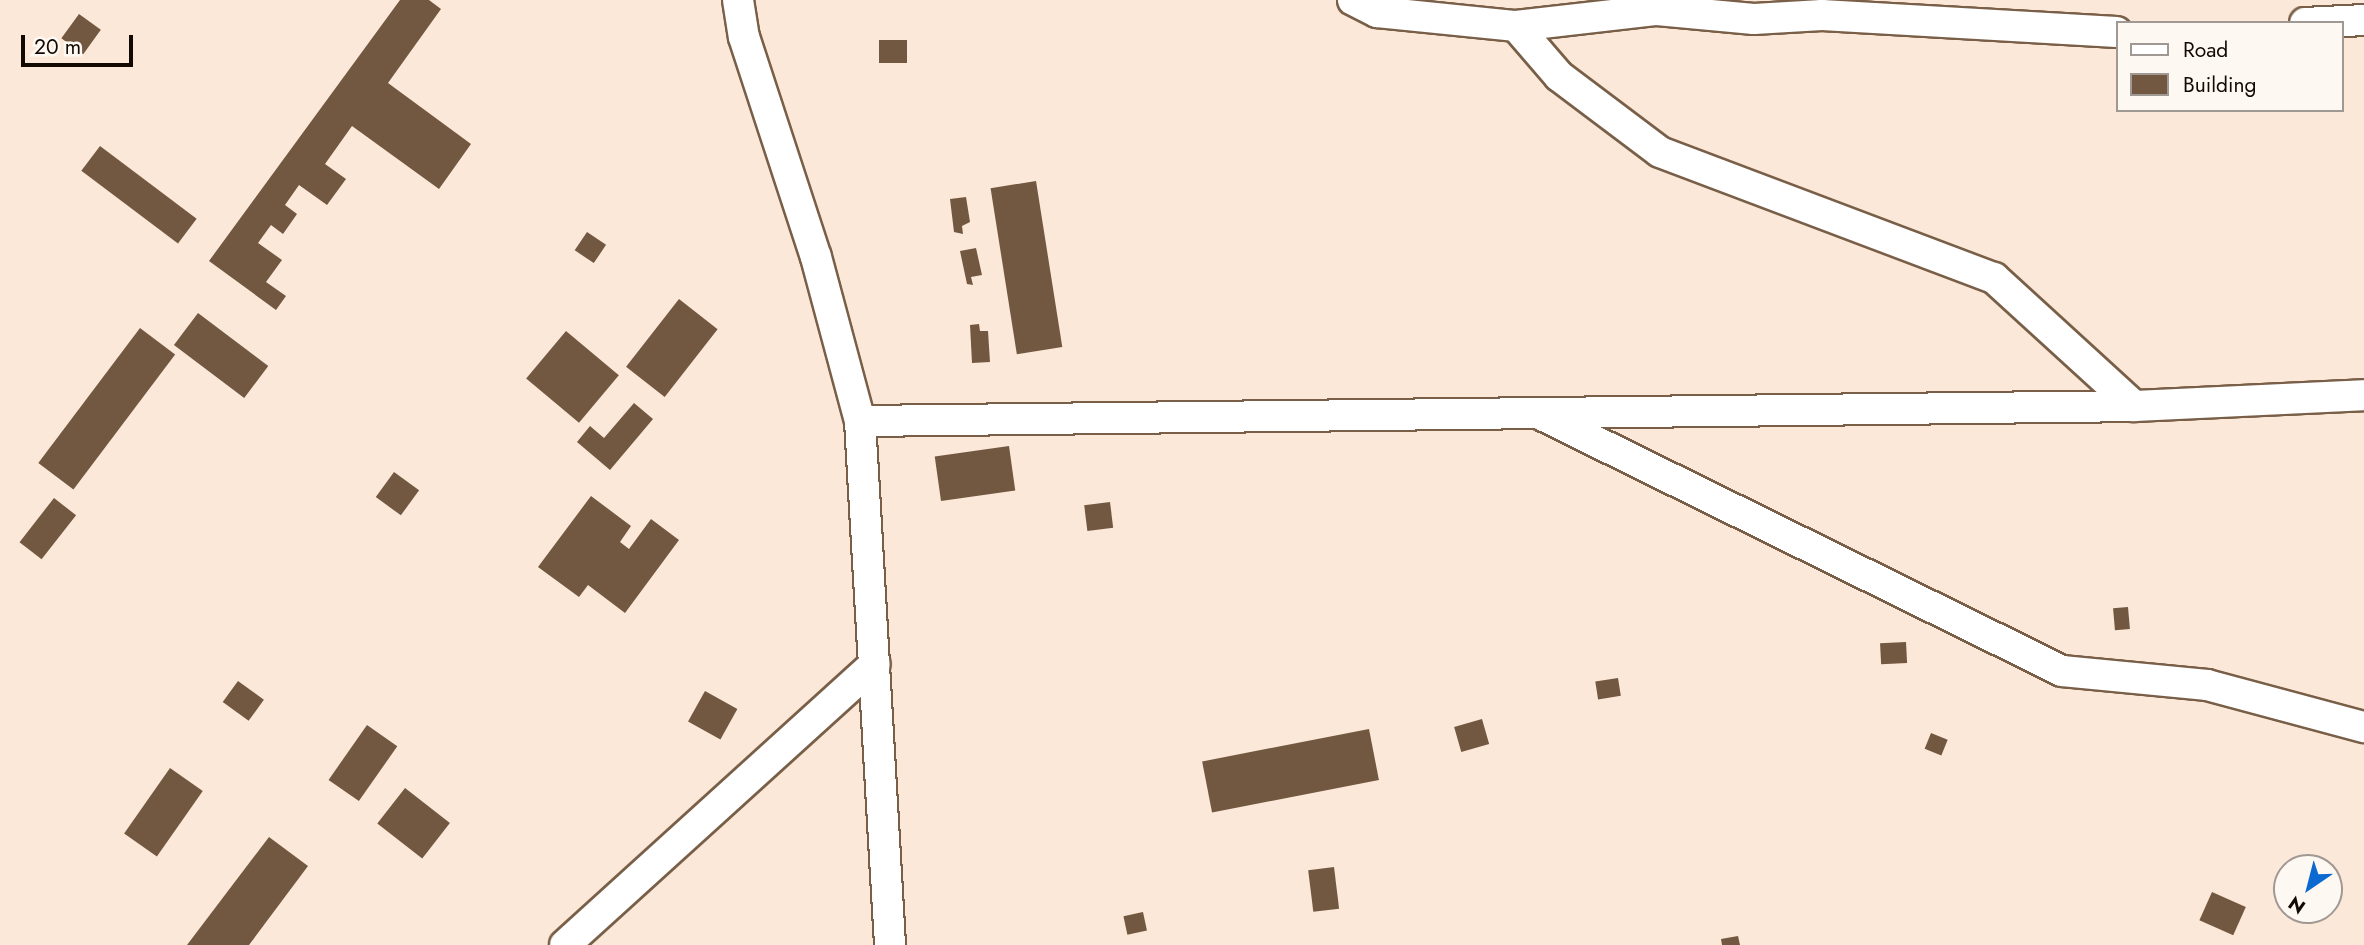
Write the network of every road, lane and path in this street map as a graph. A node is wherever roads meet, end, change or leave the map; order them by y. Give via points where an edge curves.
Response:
1 (738, 0) edge
2 (1353, 0) edge
3 (2364, 20) edge
4 (2343, 21) edge
5 (1516, 26) junction
6 (2116, 32) edge
7 (2364, 395) edge
8 (2134, 406) junction
9 (1538, 413) junction
10 (860, 421) junction
11 (874, 664) junction
12 (2364, 727) edge
13 (565, 945) edge
14 (890, 945) edge

1 - 10 street via 744,37 816,257
2 - 5 street via 1377,12
3 - 4 street
5 - 6 street via 1657,10 1754,19 1822,15
5 - 8 street via 1559,76 1660,152 1994,278
7 - 8 street
8 - 9 street
9 - 10 street
9 - 12 street via 2062,671 2207,685
10 - 11 street
11 - 13 street
11 - 14 street

